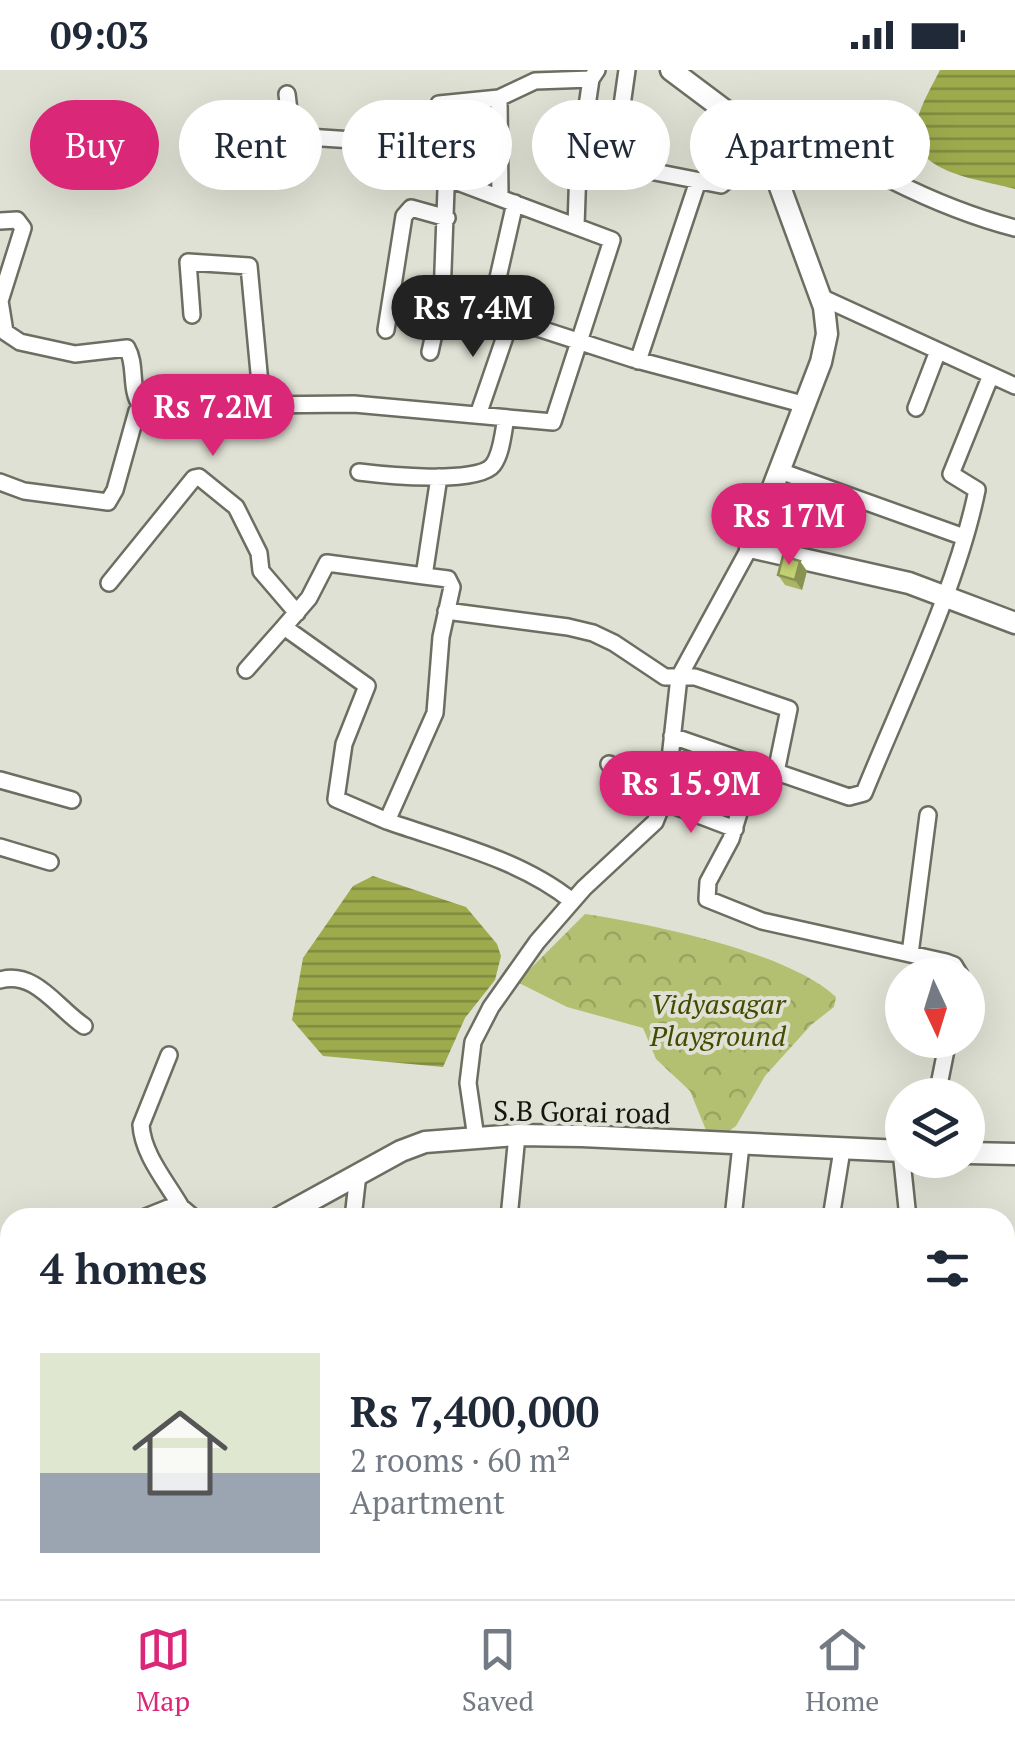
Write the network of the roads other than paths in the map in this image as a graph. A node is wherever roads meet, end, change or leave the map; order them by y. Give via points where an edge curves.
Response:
1 (626, 70) edge
2 (671, 70) edge
3 (594, 74) edge
4 (287, 94) dead end
5 (499, 98) junction
6 (463, 100) edge
7 (711, 100) edge
8 (342, 139) edge
9 (690, 179) edge
10 (445, 190) edge
11 (481, 190) edge
12 (695, 190) edge
13 (782, 190) edge
14 (914, 190) edge
15 (507, 200) junction
16 (446, 218) junction
17 (0, 220) edge
18 (576, 226) junction
19 (1015, 228) edge
20 (820, 296) junction
21 (442, 297) junction
22 (490, 313) junction
23 (192, 315) dead end
24 (510, 319) junction
25 (386, 330) dead end
26 (581, 342) junction
27 (938, 350) junction
28 (430, 352) dead end
29 (638, 361) junction
30 (991, 375) junction
31 (1015, 386) edge
32 (262, 405) junction
33 (806, 405) junction
34 (141, 406) junction
35 (916, 408) dead end
36 (478, 415) junction
37 (506, 418) junction
38 (780, 471) junction
39 (358, 472) dead end
40 (440, 477) junction
41 (0, 482) edge
42 (964, 537) junction
43 (750, 548) junction
44 (424, 576) junction
45 (110, 583) dead end
46 (944, 595) junction
47 (446, 611) junction
48 (298, 612) junction
49 (1015, 622) edge
50 (284, 627) junction
51 (246, 670) dead end
52 (680, 677) junction
53 (672, 736) junction
54 (609, 764) dead end
55 (754, 764) junction
56 (776, 772) junction
57 (0, 780) edge
58 (665, 796) junction
59 (72, 800) dead end
60 (928, 815) dead end
61 (387, 821) junction
62 (735, 829) junction
63 (0, 848) edge
64 (50, 862) dead end
65 (572, 901) junction
66 (910, 954) junction
67 (926, 958) edge
68 (0, 980) edge
69 (84, 1026) dead end
70 (169, 1055) dead end
71 (516, 1135) junction
72 (476, 1138) junction
73 (742, 1145) junction
74 (842, 1150) junction
75 (885, 1151) edge
76 (985, 1153) edge
77 (1015, 1154) edge
78 (358, 1174) junction
79 (904, 1178) edge
80 (185, 1208) edge
81 (297, 1208) edge
82 (354, 1208) edge
83 (510, 1208) edge
84 (735, 1208) edge
85 (833, 1208) edge
86 (907, 1208) edge

1 - 9 street via 616,164
2 - 7 street
3 - 5 street via 535,81
3 - 18 street
4 - 8 street via 292,136
5 - 6 street
5 - 15 street
10 - 16 street
11 - 15 street
12 - 29 street
13 - 20 street
14 - 19 street
15 - 18 street
15 - 22 street
16 - 21 street
16 - 25 street via 411,208 404,216
17 - 34 street via 18,220 23,228 0,302 5,332 20,342 75,354 128,348
18 - 26 street via 613,244
20 - 27 street
20 - 33 street via 827,334
21 - 22 street
21 - 28 street
22 - 24 street
23 - 32 street via 188,262 248,264
24 - 26 street
24 - 36 street
26 - 29 street
26 - 37 street via 554,422
27 - 30 street
27 - 35 street
29 - 33 street
30 - 31 street
30 - 42 street via 950,474 976,490
32 - 34 street
32 - 36 street via 354,404
33 - 38 street
34 - 41 street via 108,502
36 - 37 street
37 - 40 street via 492,467
38 - 42 street
38 - 43 street
39 - 40 street
40 - 44 street
42 - 46 street
43 - 46 street
43 - 52 street
44 - 47 street via 452,582
44 - 48 street via 327,563
45 - 48 street via 199,477 236,507 261,571
46 - 49 street
46 - 56 street via 861,796
47 - 52 street via 580,630 665,676
47 - 61 street via 435,713
48 - 50 street
50 - 51 street
50 - 61 street via 367,686 344,744 336,799
52 - 53 street
52 - 56 street via 695,676 789,709
53 - 55 street
53 - 58 street
54 - 58 street
55 - 56 street
55 - 62 street
57 - 59 street
58 - 62 street
58 - 65 street via 655,822
60 - 66 street
61 - 65 street via 516,868
62 - 66 street via 708,882 705,894 712,904
63 - 64 street
65 - 72 street via 490,1007 474,1042 468,1083
66 - 67 street
68 - 69 street via 15,976 35,984
70 - 80 street via 142,1134
71 - 72 street, S.B Gorai road
71 - 73 street, S.B Gorai road
71 - 83 street
72 - 78 street, S.B Gorai road via 425,1142
73 - 74 street, S.B Gorai road
73 - 84 street
74 - 75 street, S.B Gorai road
74 - 85 street
76 - 77 street
78 - 81 street, S.B Gorai road
78 - 82 street
79 - 86 street

